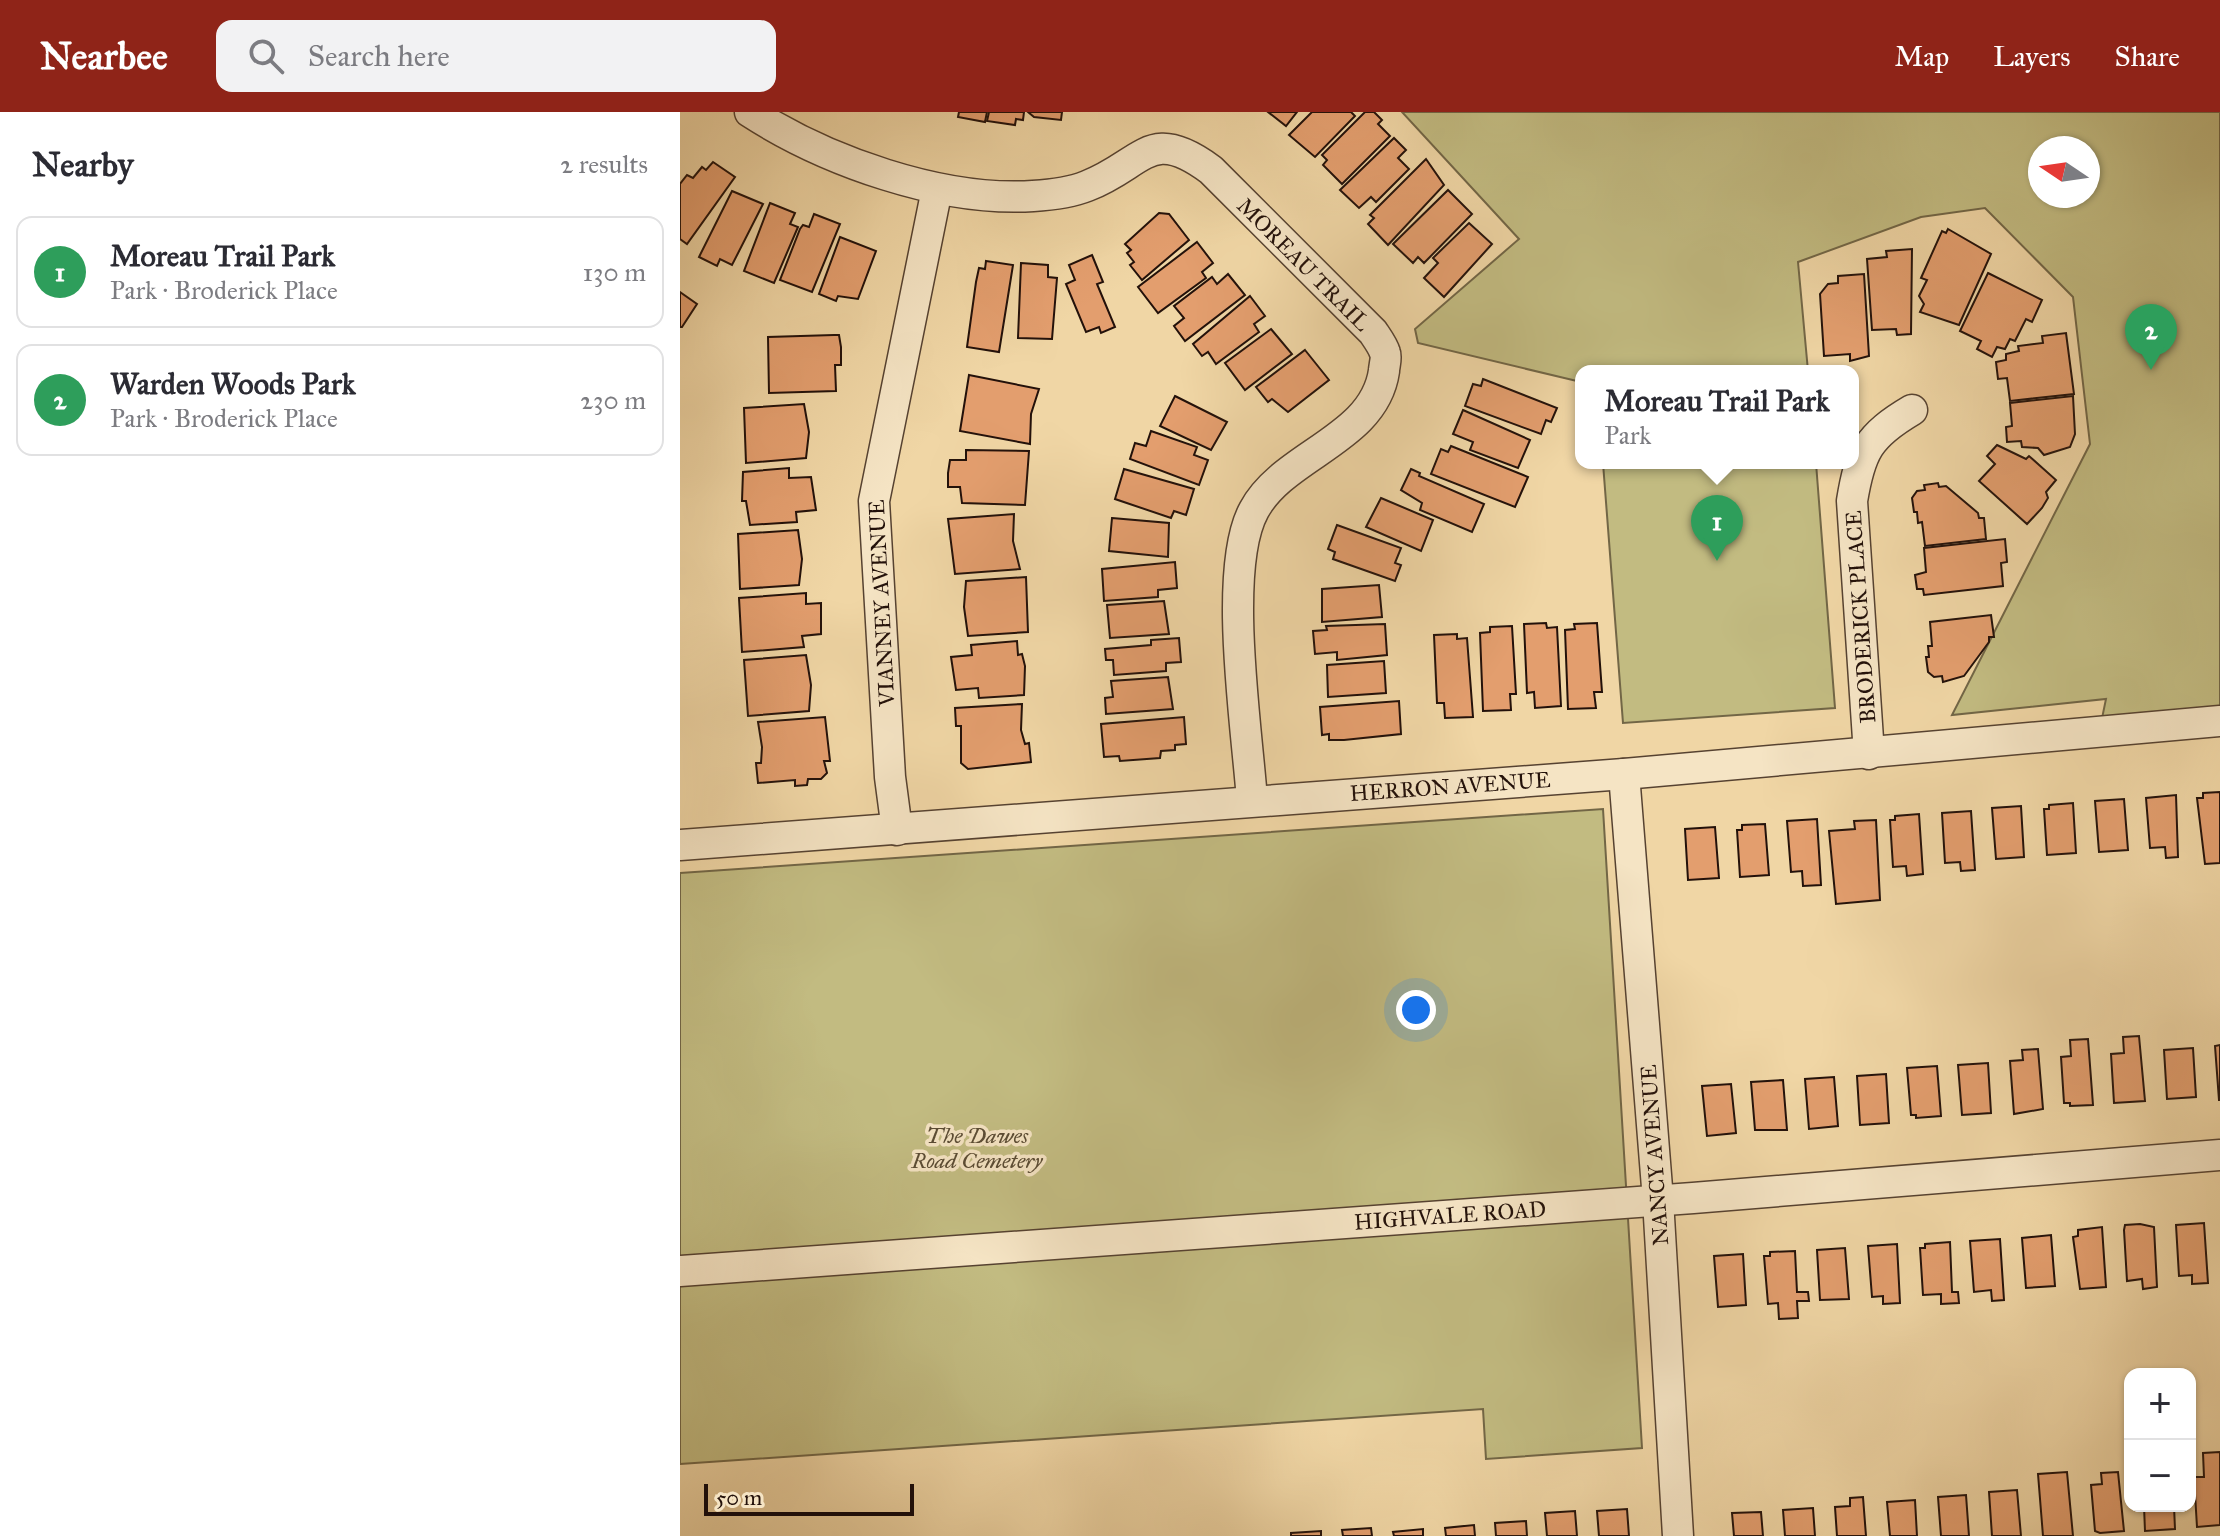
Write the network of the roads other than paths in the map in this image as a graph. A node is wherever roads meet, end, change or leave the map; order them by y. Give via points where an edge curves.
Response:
1 (750, 112) edge
2 (937, 189) junction
3 (1912, 410) dead end
4 (1859, 460) edge
5 (1857, 469) edge
6 (2220, 721) edge
7 (1869, 754) junction
8 (1624, 774) junction
9 (1252, 800) junction
10 (897, 830) junction
11 (680, 845) edge
12 (2220, 1155) edge
13 (1658, 1200) junction
14 (680, 1271) edge
15 (1678, 1536) edge

1 - 2 street, MOREAU TRAIL via 860,165
2 - 9 street, MOREAU TRAIL via 1032,196 1086,187 1155,148 1185,150 1357,315 1386,354 1381,388 1364,412 1279,479 1254,508 1242,539 1237,579
2 - 10 street, VIANNEY AVENUE via 874,501
3 - 4 street, BRODERICK PLACE via 1880,429
5 - 7 street, BRODERICK PLACE via 1852,501
6 - 7 street, HERRON AVENUE
7 - 8 street, HERRON AVENUE
8 - 9 street, HERRON AVENUE
8 - 13 street, NANCY AVENUE
9 - 10 street, HERRON AVENUE
10 - 11 street, HERRON AVENUE
12 - 13 street, HIGHVALE ROAD
13 - 14 street, HIGHVALE ROAD
13 - 15 street, NANCY AVENUE

